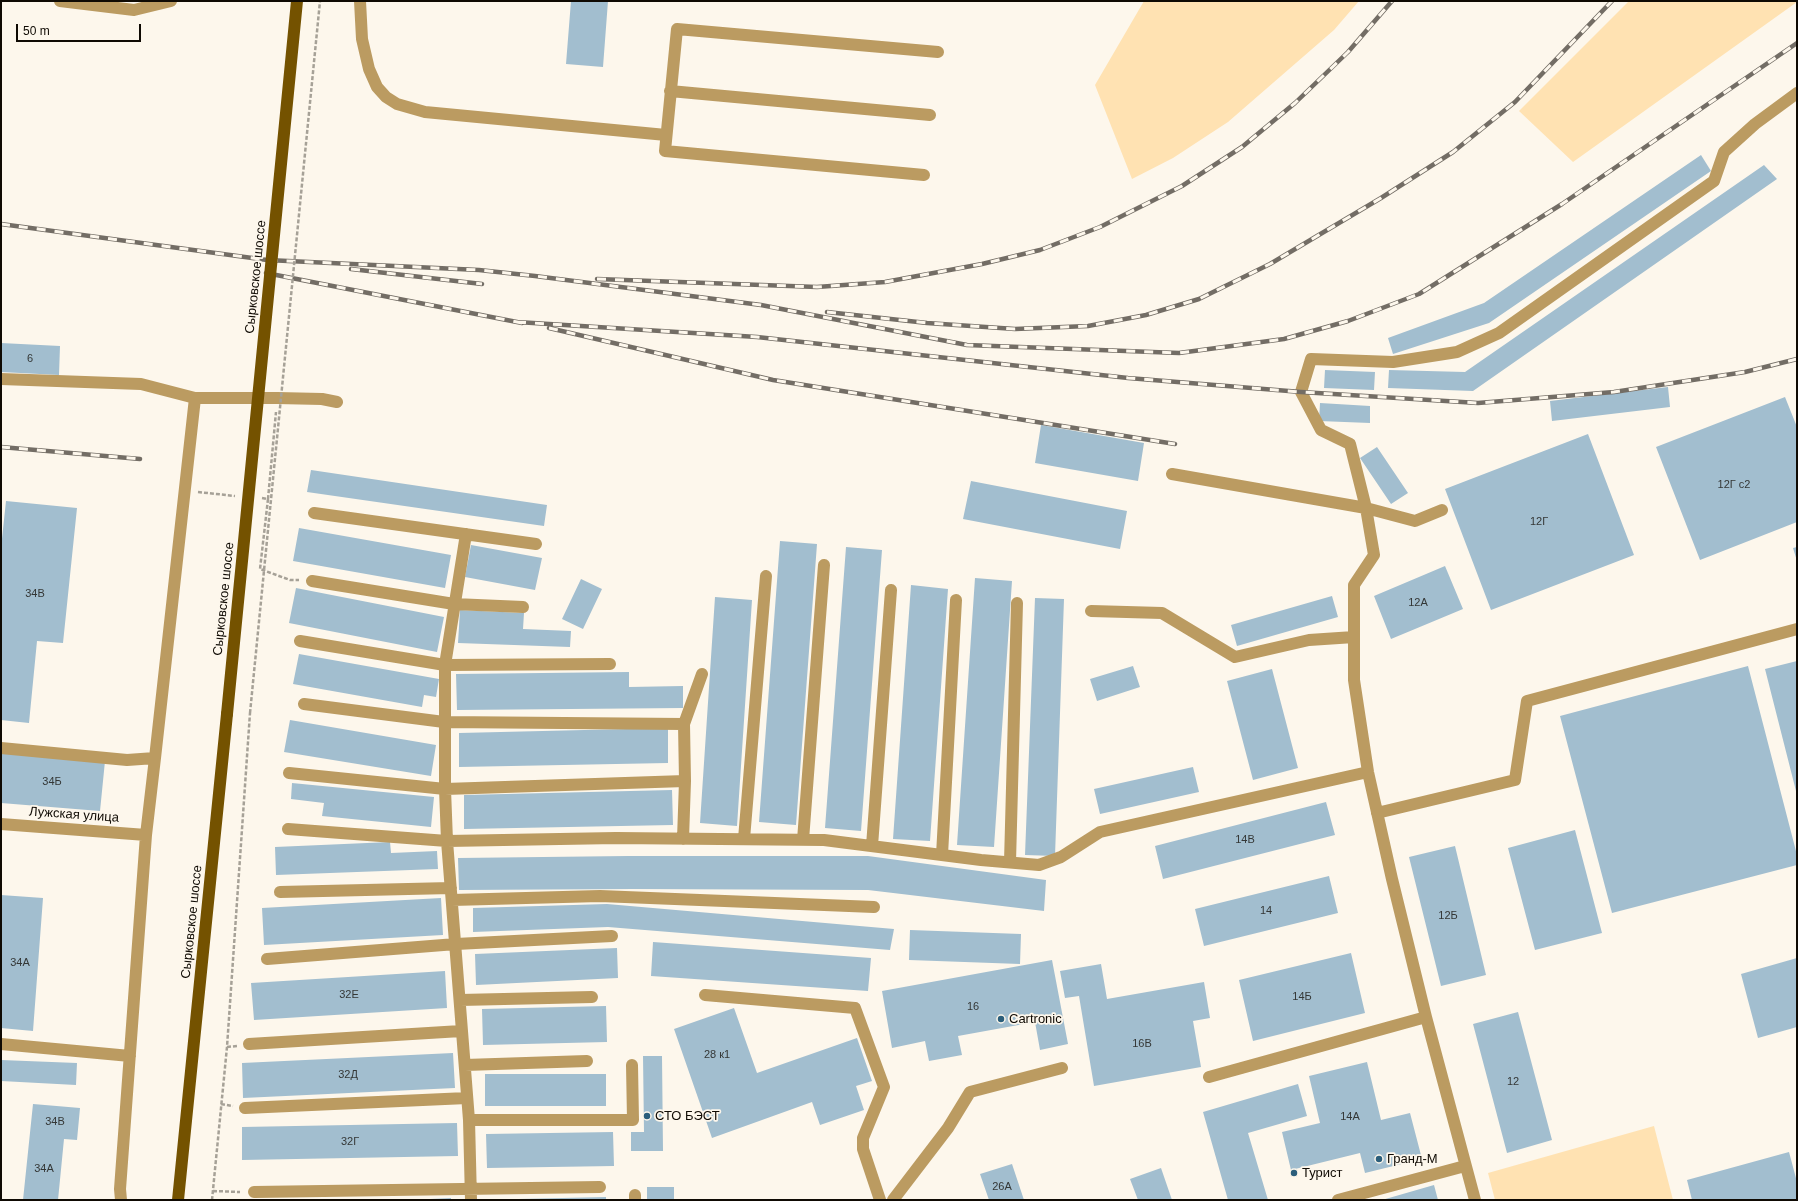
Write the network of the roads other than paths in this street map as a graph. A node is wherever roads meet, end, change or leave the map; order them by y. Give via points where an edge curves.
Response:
1 (60, 1) edge
2 (171, 1) edge
3 (297, 1) edge
4 (360, 1) edge
5 (938, 52) dead end
6 (670, 91) junction
7 (1797, 93) edge
8 (930, 115) dead end
9 (666, 135) junction
10 (924, 175) dead end
11 (1, 379) edge
12 (196, 398) junction
13 (337, 402) dead end
14 (1172, 474) dead end
15 (1366, 508) junction
16 (1442, 510) dead end
17 (314, 513) dead end
18 (466, 534) junction
19 (536, 544) dead end
20 (824, 565) dead end
21 (766, 576) dead end
22 (312, 581) road end
23 (891, 590) dead end
24 (956, 600) dead end
25 (1017, 603) dead end
26 (454, 604) junction
27 (524, 607) dead end
28 (1092, 611) dead end
29 (1797, 629) edge
30 (1354, 638) junction
31 (300, 641) dead end
32 (610, 664) dead end
33 (445, 665) junction
34 (702, 674) dead end
35 (304, 704) dead end
36 (444, 722) junction
37 (684, 724) junction
38 (1, 748) edge
39 (155, 758) junction
40 (1368, 772) junction
41 (288, 774) dead end
42 (685, 782) junction
43 (445, 789) junction
44 (1377, 813) junction
45 (1, 824) edge
46 (288, 829) dead end
47 (146, 835) junction
48 (683, 839) junction
49 (744, 839) junction
50 (803, 840) junction
51 (447, 841) junction
52 (872, 846) junction
53 (942, 855) junction
54 (1010, 862) junction
55 (280, 892) dead end
56 (451, 894) junction
57 (874, 907) dead end
58 (612, 936) dead end
59 (456, 944) junction
60 (267, 959) dead end
61 (705, 995) dead end
62 (592, 997) dead end
63 (460, 1000) junction
64 (1426, 1017) junction
65 (462, 1030) junction
66 (1, 1044) edge
67 (250, 1044) dead end
68 (130, 1056) junction
69 (587, 1061) dead end
70 (465, 1065) junction
71 (632, 1065) dead end
72 (1062, 1068) dead end
73 (1209, 1077) dead end
74 (467, 1098) junction
75 (245, 1108) dead end
76 (469, 1120) junction
77 (1465, 1166) junction
78 (600, 1187) dead end
79 (254, 1192) road end
80 (471, 1194) edge
81 (121, 1200) edge
82 (178, 1200) edge
83 (880, 1200) edge
84 (893, 1200) edge
85 (1338, 1200) edge
86 (1475, 1200) edge

1 - 2 street via 134,10
3 - 82 main road, Сырковское шоссе, bridge
4 - 9 street via 362,39 369,69 377,87 397,104 425,112
5 - 6 street via 677,28
6 - 8 street
6 - 9 street
7 - 15 street via 1755,124 1724,152 1714,181 1499,333 1457,352 1393,362 1311,358 1301,392 1321,430 1350,444
9 - 10 street via 665,151
11 - 12 street via 141,384
12 - 13 street via 322,399
12 - 39 street
14 - 15 street
15 - 16 street via 1414,520
15 - 30 street via 1374,555 1354,585
17 - 18 street
18 - 19 street
18 - 26 street
20 - 50 street
21 - 49 street
22 - 26 street
23 - 52 street
24 - 53 street
25 - 54 street
26 - 27 street
26 - 33 street
28 - 30 street via 1162,613 1235,657 1309,640
29 - 44 street via 1526,701 1515,780
30 - 40 street via 1354,680
31 - 33 street
32 - 33 street
33 - 36 street
34 - 37 street
35 - 36 street
36 - 37 street
36 - 43 street
37 - 42 street
38 - 39 street via 127,760
39 - 47 street
40 - 44 street
40 - 54 street via 1100,832 1062,857 1039,865
41 - 43 street
42 - 43 street
42 - 48 street
43 - 51 street
44 - 64 street
45 - 47 street, Лужская улица
46 - 51 street
47 - 68 street
48 - 49 street
48 - 51 street
49 - 50 street
50 - 52 street
51 - 56 street
52 - 53 street
53 - 54 street
55 - 56 street
56 - 57 street via 600,896
56 - 59 street
58 - 59 street
59 - 60 street
59 - 63 street
61 - 83 street via 855,1008 884,1087 863,1138 863,1149
62 - 63 street
63 - 65 street
64 - 73 street
64 - 77 street
65 - 67 street
65 - 70 street
66 - 68 street
68 - 81 street
69 - 70 street
70 - 74 street
71 - 76 street via 633,1120
72 - 84 street via 970,1092 948,1128
74 - 75 street
74 - 76 street
76 - 80 street
77 - 85 street
77 - 86 street
78 - 80 street
79 - 80 street

